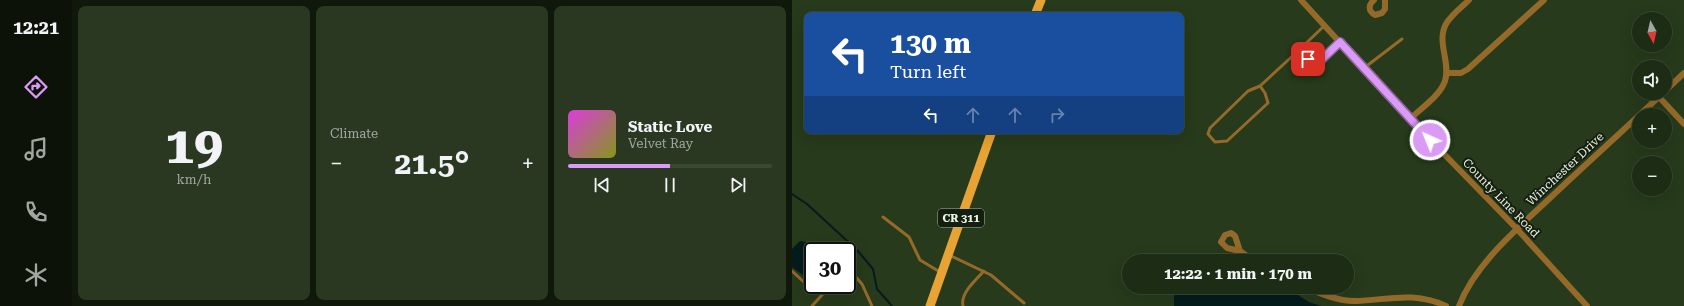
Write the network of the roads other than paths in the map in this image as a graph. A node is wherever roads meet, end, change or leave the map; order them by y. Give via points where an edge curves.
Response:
1 (1041, 0) edge
2 (1301, 0) edge
3 (1374, 0) edge
4 (1386, 0) edge
5 (1469, 0) edge
6 (1544, 0) edge
7 (1036, 12) edge
8 (1324, 26) junction
9 (1402, 39) dead end
10 (1340, 42) junction
11 (1298, 51) junction
12 (1364, 68) junction
13 (1447, 73) junction
14 (1684, 73) edge
15 (1672, 84) edge
16 (1260, 86) junction
17 (1656, 100) edge
18 (1666, 100) edge
19 (1410, 119) junction
20 (1684, 124) edge
21 (991, 134) edge
22 (883, 217) dead end
23 (1517, 229) junction
24 (1240, 251) dead end
25 (948, 254) junction
26 (1244, 254) edge
27 (792, 271) edge
28 (984, 271) junction
29 (942, 273) junction
30 (856, 277) edge
31 (804, 282) edge
32 (824, 294) edge
33 (1325, 294) edge
34 (1024, 304) dead end
35 (814, 306) edge
36 (872, 306) edge
37 (930, 306) edge
38 (963, 306) edge
39 (1446, 306) edge
40 (1459, 306) edge
41 (1586, 306) edge

1 - 7 main road
2 - 8 street, County Line Road
3 - 4 street via 1369,9 1375,15 1385,9
5 - 13 street via 1450,19 1443,31 1442,44
6 - 13 street via 1468,69 1461,73
8 - 10 street, County Line Road
8 - 11 lane
9 - 12 lane
10 - 11 lane via 1320,61 1308,59
10 - 12 street, County Line Road
11 - 16 lane
12 - 19 street, County Line Road
13 - 19 street via 1439,91
14 - 15 street, Winchester Drive
16 - 16 lane via 1266,93 1268,103 1227,141 1215,142 1208,134 1213,124 1248,91
17 - 23 street, Winchester Drive
18 - 20 street
19 - 23 street, County Line Road
21 - 25 main road, CR 311
22 - 29 lane via 909,237 920,260
23 - 40 street, Winchester Drive via 1485,264 1464,294
23 - 41 street, County Line Road
24 - 26 street
25 - 28 lane
25 - 29 main road, CR 311
27 - 31 lane
28 - 34 lane
28 - 38 lane via 964,294
29 - 37 main road, CR 311
30 - 36 lane
32 - 35 lane
33 - 39 street via 1354,301 1412,296

